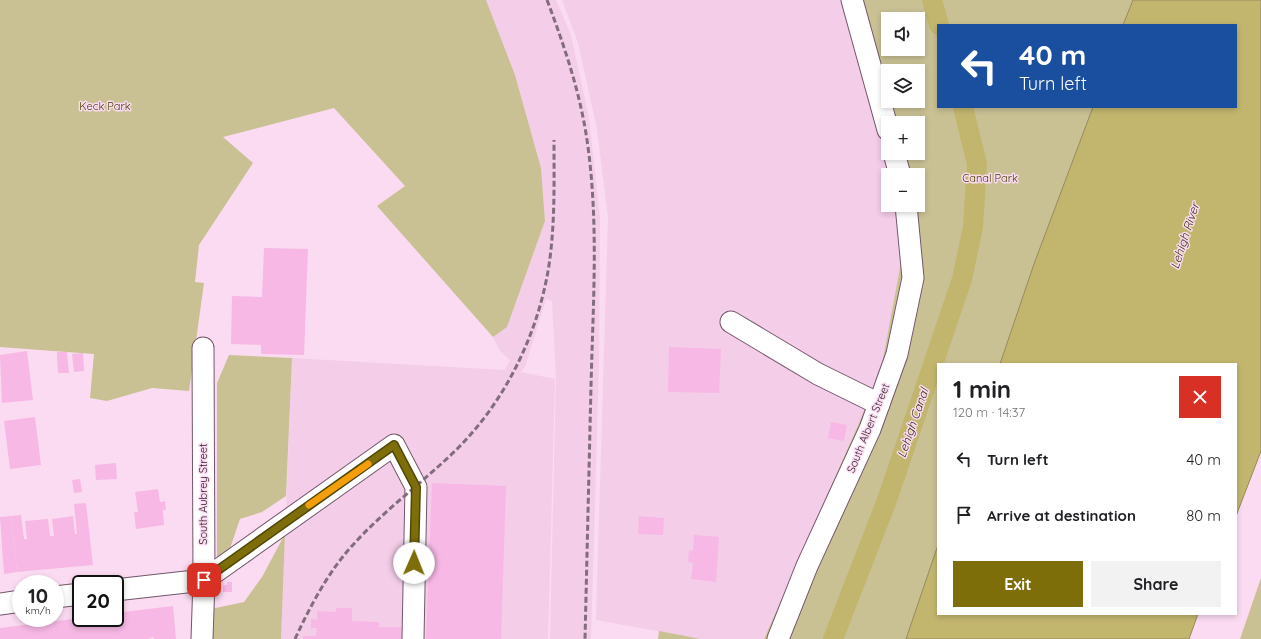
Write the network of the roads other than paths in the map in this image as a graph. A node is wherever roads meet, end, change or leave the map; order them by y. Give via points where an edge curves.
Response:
1 (852, 0) edge
2 (884, 116) edge
3 (907, 212) edge
4 (731, 322) dead end
5 (203, 348) dead end
6 (879, 404) junction
7 (204, 580) junction
8 (124, 589) edge
9 (12, 602) edge
10 (0, 604) edge
11 (202, 639) edge
12 (413, 639) edge
13 (778, 639) edge

1 - 2 street
3 - 6 street, South Albert Street via 913,278 897,354
4 - 6 street via 818,374
5 - 7 street, South Aubrey Street
6 - 13 street, South Albert Street via 807,566
7 - 8 street
7 - 11 street, South Aubrey Street
7 - 12 street via 394,445 416,487
9 - 10 street

